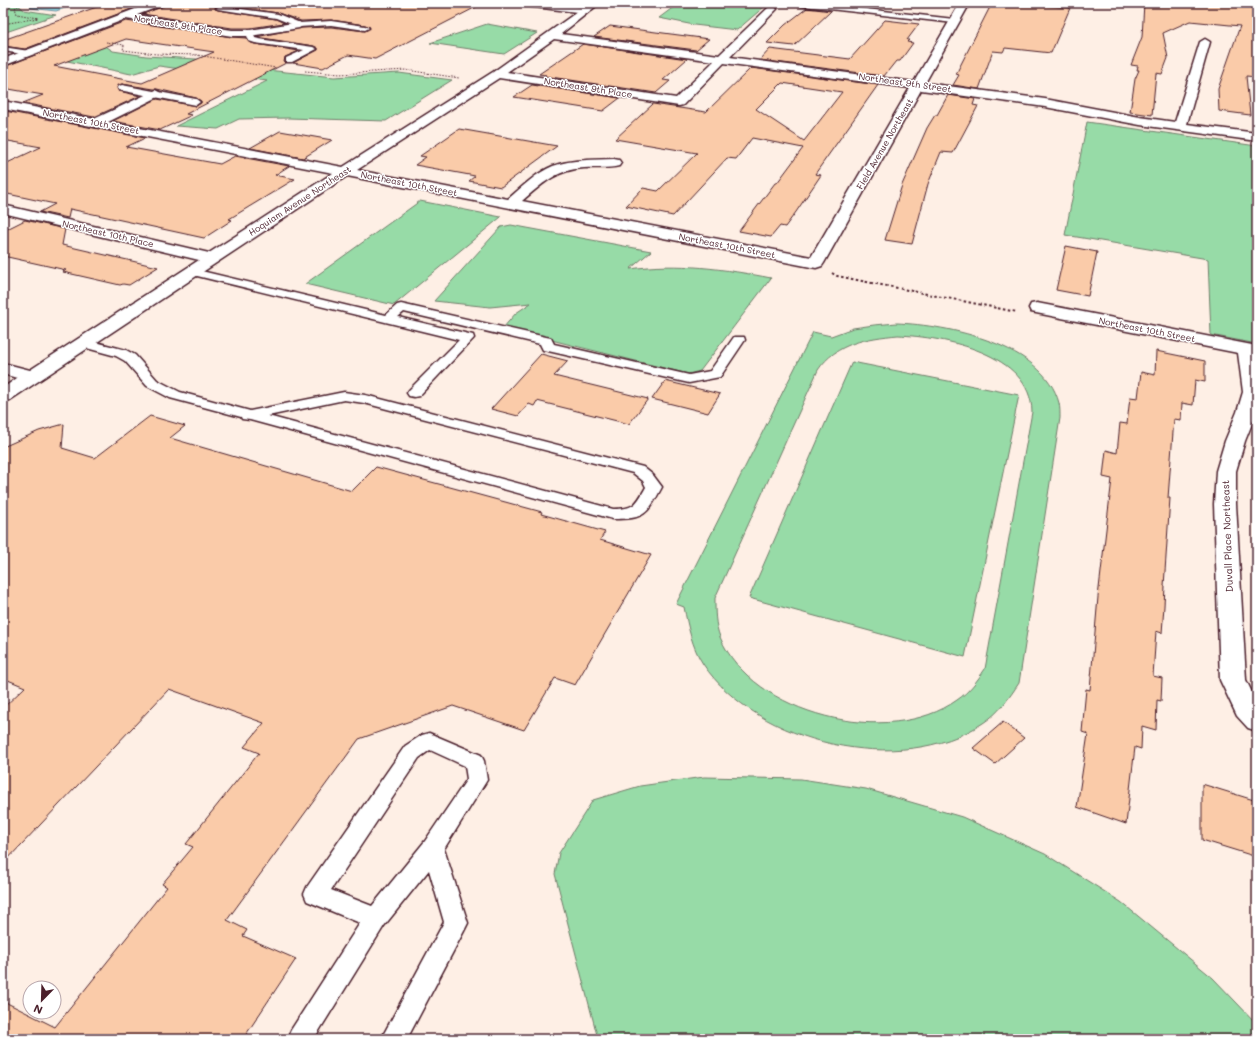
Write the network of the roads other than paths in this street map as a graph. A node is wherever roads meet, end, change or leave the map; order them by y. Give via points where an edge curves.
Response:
1 (160, 3) edge
2 (525, 3) edge
3 (794, 3) edge
4 (965, 3) edge
5 (590, 6) edge
6 (220, 8) dead end
7 (772, 9) dead end
8 (124, 16) junction
9 (954, 21) junction
10 (298, 25) junction
11 (365, 28) dead end
12 (250, 33) junction
13 (552, 36) junction
14 (1205, 42) dead end
15 (3, 49) edge
16 (29, 53) junction
17 (723, 58) junction
18 (289, 60) dead end
19 (3, 63) edge
20 (497, 74) junction
21 (919, 85) junction
22 (122, 88) dead end
23 (156, 94) junction
24 (196, 102) dead end
25 (3, 105) edge
26 (96, 123) junction
27 (1180, 127) junction
28 (1257, 137) edge
29 (614, 163) dead end
30 (344, 172) junction
31 (510, 204) junction
32 (3, 209) edge
33 (213, 259) junction
34 (816, 263) joint
35 (193, 272) junction
36 (1037, 308) road end
37 (389, 319) junction
38 (739, 340) dead end
39 (84, 343) junction
40 (1252, 350) edge
41 (3, 368) edge
42 (32, 377) junction
43 (414, 393) dead end
44 (3, 396) edge
45 (247, 416) junction
46 (1257, 720) edge
47 (433, 848) junction
48 (376, 918) junction
49 (300, 1039) edge
50 (394, 1039) edge

1 - 8 street
2 - 5 street
3 - 9 lane
4 - 9 street, Field Avenue Northeast
5 - 13 street, Hoquiam Avenue Northeast
6 - 10 lane via 278,16
7 - 17 street
8 - 12 street, Northeast 9th Place via 232,33
8 - 16 street
9 - 21 street, Field Avenue Northeast
10 - 11 lane via 331,23
10 - 12 street, Northeast 9th Place
12 - 18 lane via 252,39 258,41 313,49
13 - 17 street, Northeast 9th Street
13 - 20 street, Hoquiam Avenue Northeast
14 - 27 street
15 - 16 lane
16 - 19 street
17 - 20 street, Northeast 9th Place via 679,102
17 - 21 street, Northeast 9th Street
20 - 30 street, Hoquiam Avenue Northeast
21 - 27 street, Northeast 9th Street via 1045,103
21 - 34 street, Field Avenue Northeast
22 - 23 lane
23 - 24 lane
23 - 26 street
25 - 26 street, Northeast 10th Street
26 - 30 street, Northeast 10th Street
27 - 28 street, Northeast 9th Street
29 - 31 street via 562,167 548,174
30 - 31 street, Northeast 10th Street
30 - 33 street, Hoquiam Avenue Northeast
31 - 34 street, Northeast 10th Street
32 - 33 street, Northeast 10th Place
33 - 35 street, Hoquiam Avenue Northeast
35 - 37 lane
35 - 39 street, Hoquiam Avenue Northeast
36 - 40 street, Northeast 10th Street
37 - 38 lane via 401,308 546,341 548,347 689,379 715,374
37 - 43 lane via 468,338
39 - 42 street, Hoquiam Avenue Northeast
39 - 45 lane via 130,358 152,383 175,395
40 - 46 street, Duvall Place Northeast via 1252,392 1226,471 1225,504 1233,680 1246,709
41 - 42 street
42 - 44 street, Hoquiam Avenue Northeast
45 - 45 lane via 613,514 632,514 644,506 654,487 638,470 365,399 344,396
47 - 48 lane
47 - 48 lane via 477,780 474,761 429,741 412,752 315,894
47 - 50 lane via 456,923
48 - 49 lane

